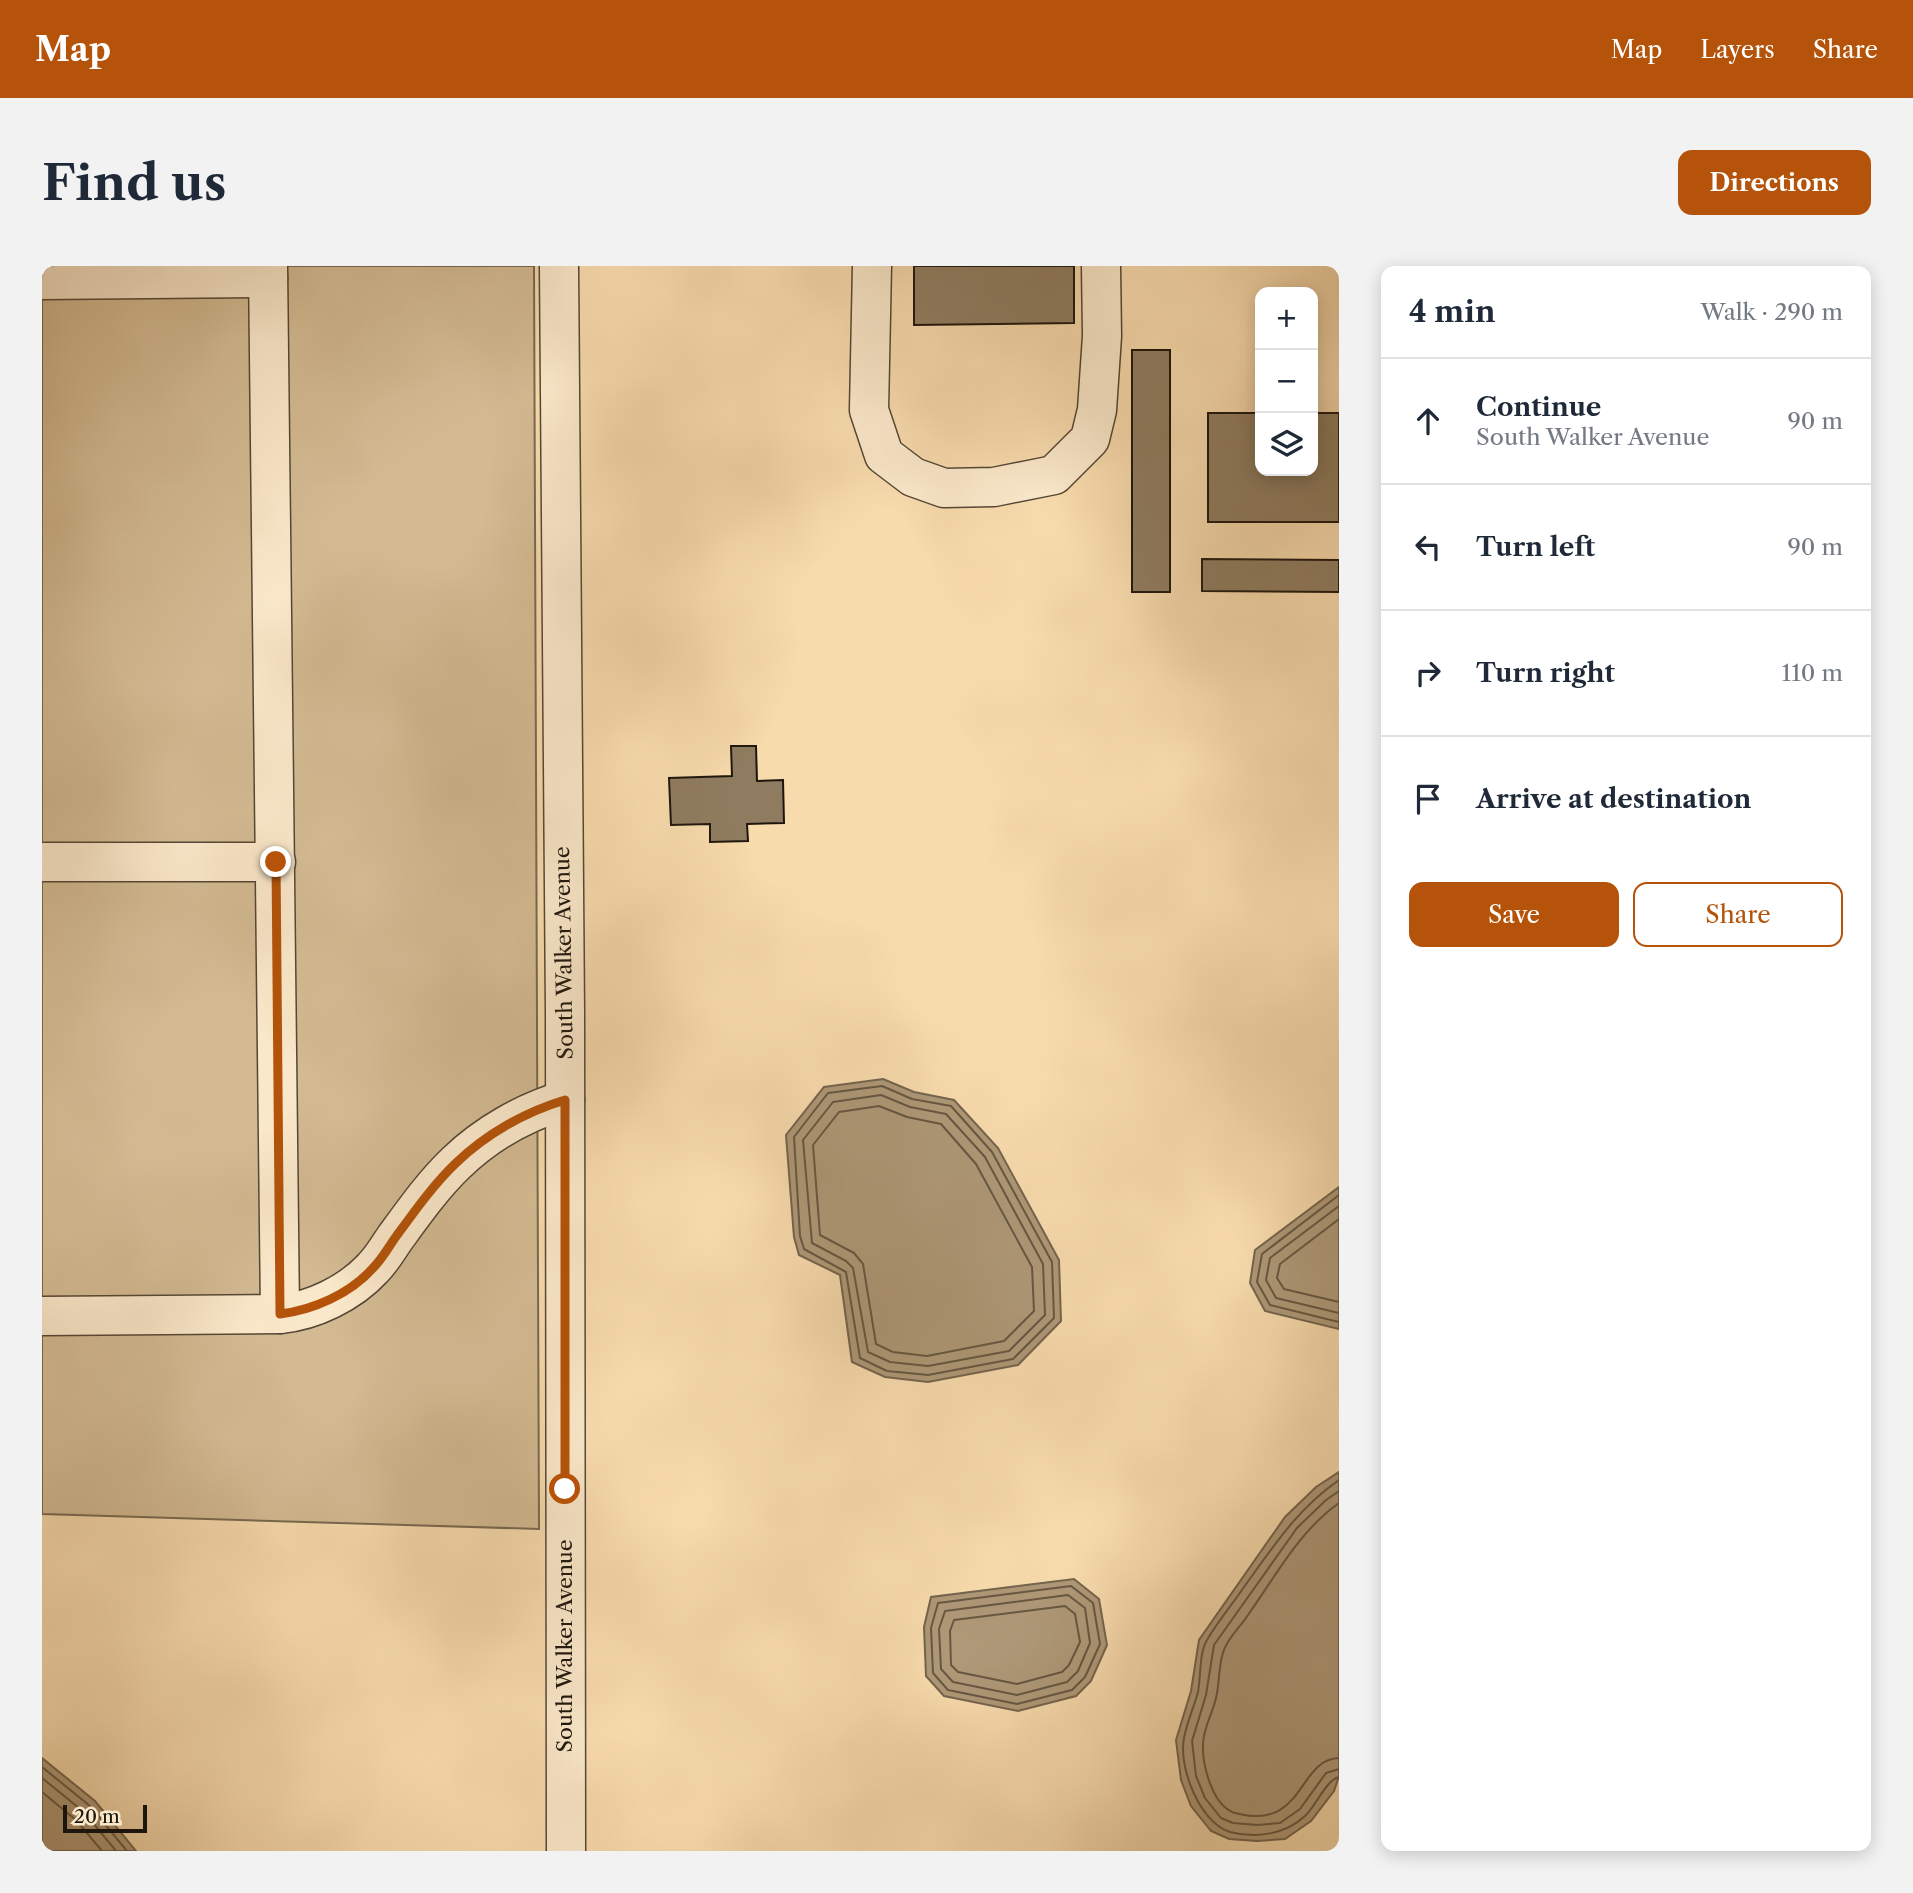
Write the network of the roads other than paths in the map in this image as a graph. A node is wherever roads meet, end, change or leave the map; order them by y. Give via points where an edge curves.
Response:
1 (559, 266) edge
2 (872, 266) edge
3 (1101, 266) edge
4 (268, 272) edge
5 (42, 280) edge
6 (276, 862) junction
7 (42, 863) edge
8 (565, 1100) junction
9 (280, 1314) junction
10 (42, 1316) edge
11 (566, 1851) edge

1 - 8 street, South Walker Avenue
2 - 3 street via 869,410 884,454 913,477 944,488 994,487 1054,474 1090,439 1097,410 1102,336
4 - 5 street
4 - 6 street
6 - 7 street
6 - 9 street
8 - 9 street via 525,1114 454,1164 373,1269 331,1299
8 - 11 street, South Walker Avenue
9 - 10 street

